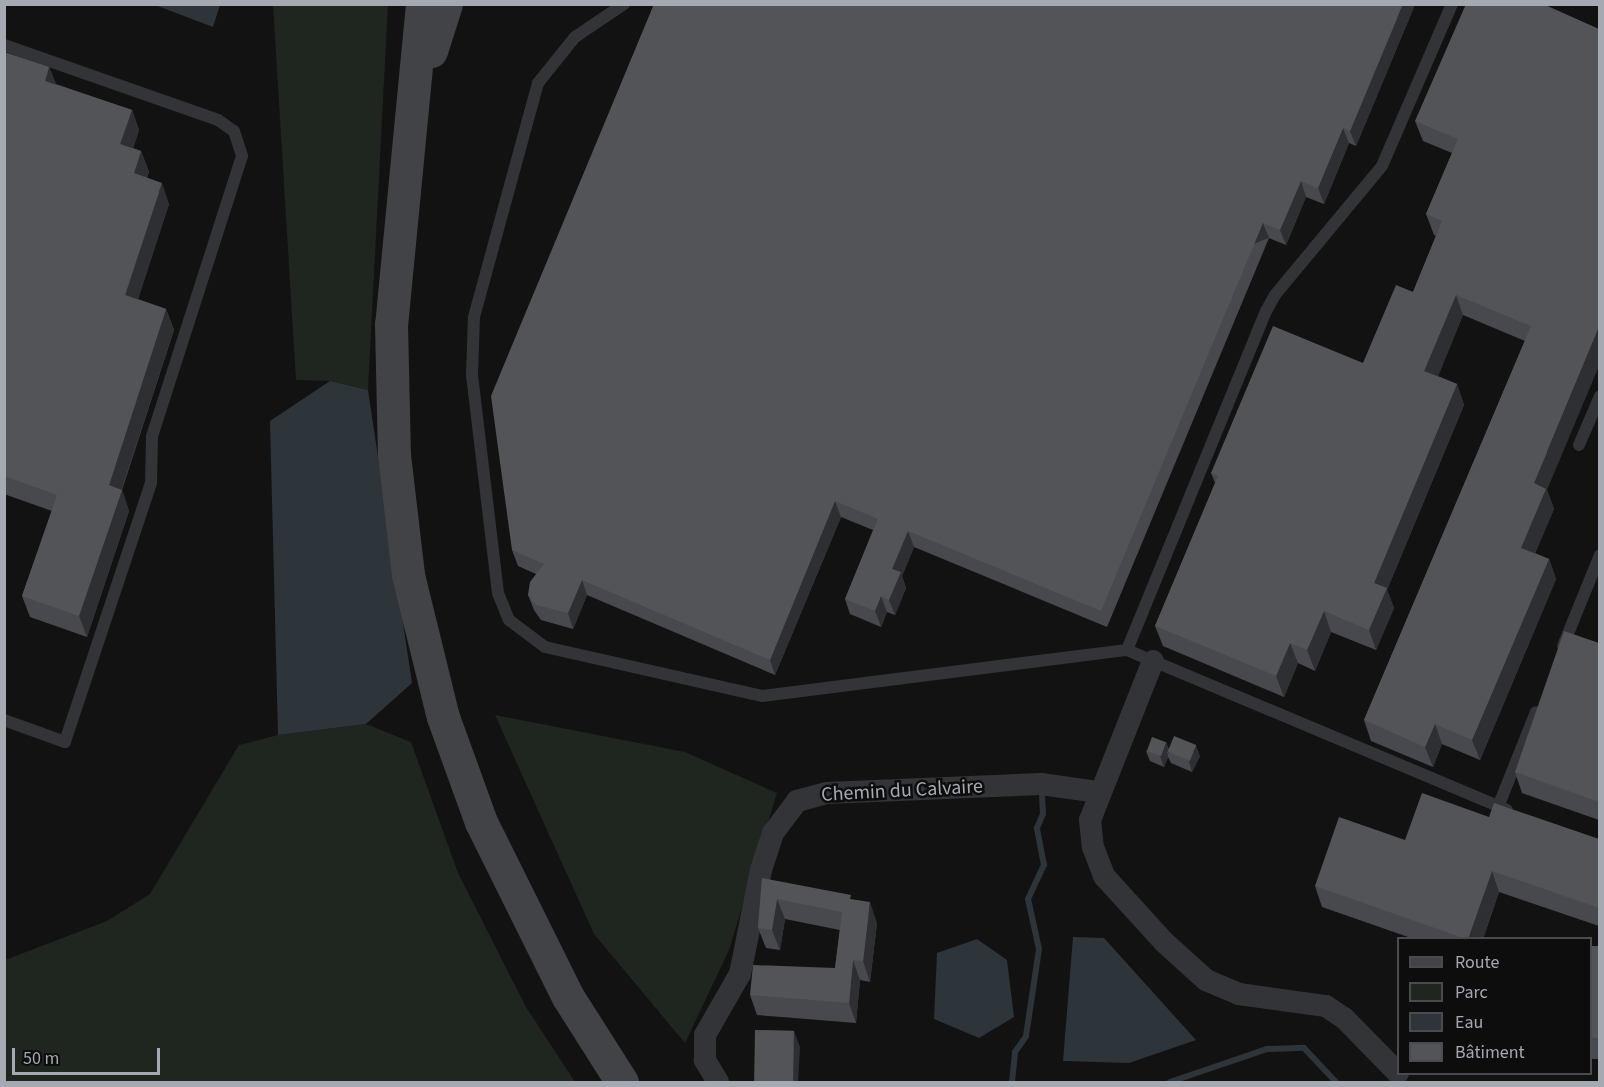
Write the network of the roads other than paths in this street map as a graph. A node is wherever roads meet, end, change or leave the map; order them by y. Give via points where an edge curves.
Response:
1 (422, 4) edge
2 (446, 4) edge
3 (624, 4) edge
4 (1452, 4) edge
5 (4, 45) edge
6 (410, 147) junction
7 (1599, 396) edge
8 (1580, 445) dead end
9 (1599, 555) edge
10 (1127, 650) junction
11 (1559, 657) edge
12 (1153, 661) junction
13 (1541, 700) edge
14 (4, 720) edge
15 (1098, 792) junction
16 (1498, 807) junction
17 (1521, 814) edge
18 (555, 971) junction
19 (1397, 1071) edge
20 (622, 1083) edge
21 (639, 1083) edge
22 (718, 1083) edge

1 - 6 main road
2 - 6 main road
3 - 10 lane via 575,37 538,83 474,317 472,375 498,593 509,620 545,647 762,696
4 - 10 lane via 1382,166 1266,311
5 - 14 lane via 218,120 234,131 242,156 152,437 151,483 64,742
6 - 18 main road via 393,282 390,369 395,476 408,575 440,706 468,792 514,895
7 - 8 lane
9 - 11 lane via 1573,638
10 - 12 lane
12 - 15 street
12 - 16 lane
13 - 16 lane
15 - 19 street via 1089,832 1104,876 1183,960 1226,990 1326,1006 1344,1018
15 - 22 street, Chemin du Calvaire via 1066,785 1029,784 827,794 797,801 783,816 768,847 740,974 705,1035 705,1060
16 - 17 lane
18 - 20 main road via 584,1026
18 - 21 main road

